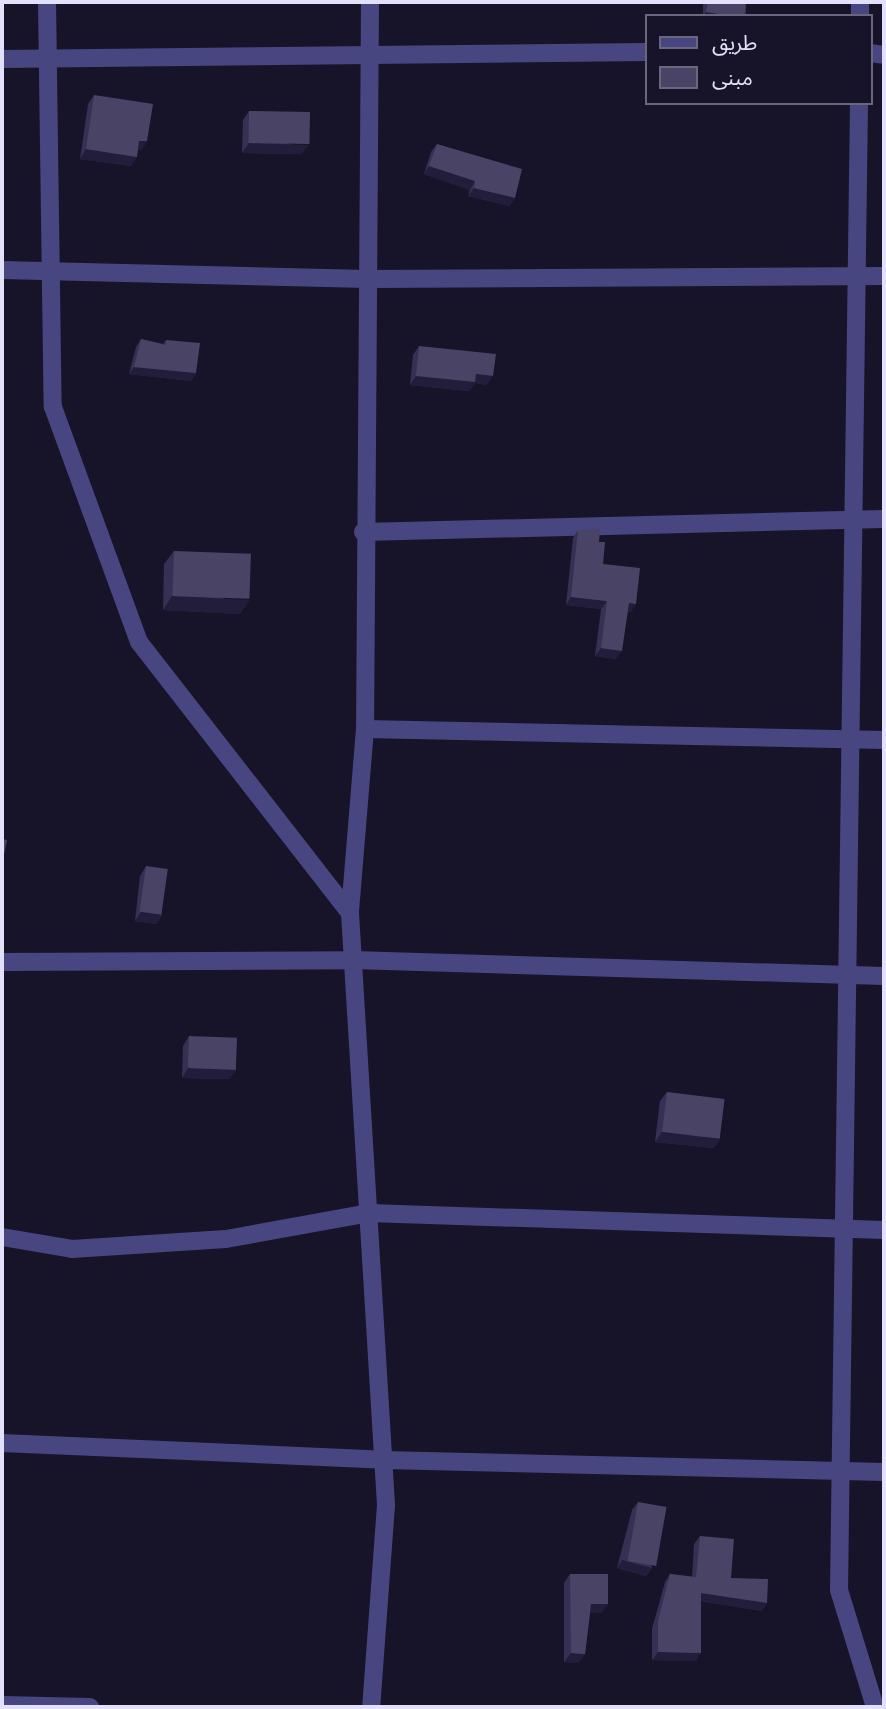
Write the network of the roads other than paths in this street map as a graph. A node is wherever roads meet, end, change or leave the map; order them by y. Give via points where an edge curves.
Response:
1 (47, 2) edge
2 (370, 2) edge
3 (644, 52) edge
4 (370, 53) junction
5 (46, 58) junction
6 (2, 59) edge
7 (859, 105) edge
8 (2, 270) edge
9 (50, 271) junction
10 (857, 275) junction
11 (884, 276) edge
12 (367, 279) junction
13 (854, 519) junction
14 (884, 519) edge
15 (363, 532) junction
16 (365, 729) junction
17 (850, 739) junction
18 (884, 740) edge
19 (350, 913) junction
20 (353, 960) junction
21 (2, 962) edge
22 (847, 975) junction
23 (884, 976) edge
24 (369, 1213) junction
25 (844, 1230) junction
26 (884, 1230) edge
27 (2, 1237) edge
28 (2, 1443) edge
29 (384, 1460) junction
30 (841, 1472) junction
31 (884, 1472) edge
32 (2, 1705) edge
33 (90, 1707) edge
34 (371, 1707) edge
35 (875, 1707) edge

1 - 5 street
2 - 4 street
3 - 4 street
4 - 5 street
4 - 12 street
5 - 6 street
5 - 9 street
7 - 10 street
8 - 9 street
9 - 12 street
9 - 19 street via 53,407 139,642
10 - 11 street
10 - 12 street
10 - 13 street
12 - 15 street
13 - 14 street
13 - 15 street
13 - 17 street
15 - 16 street
16 - 17 street
16 - 19 street
17 - 18 street
17 - 22 street
19 - 20 street
20 - 21 street
20 - 22 street
20 - 24 street
22 - 23 street
22 - 25 street
24 - 25 street
24 - 27 street via 213,1240 72,1249
24 - 29 street
25 - 26 street
25 - 30 street
28 - 29 street
29 - 30 street
29 - 34 street via 387,1505
30 - 31 street
30 - 35 street via 839,1590
32 - 33 street

